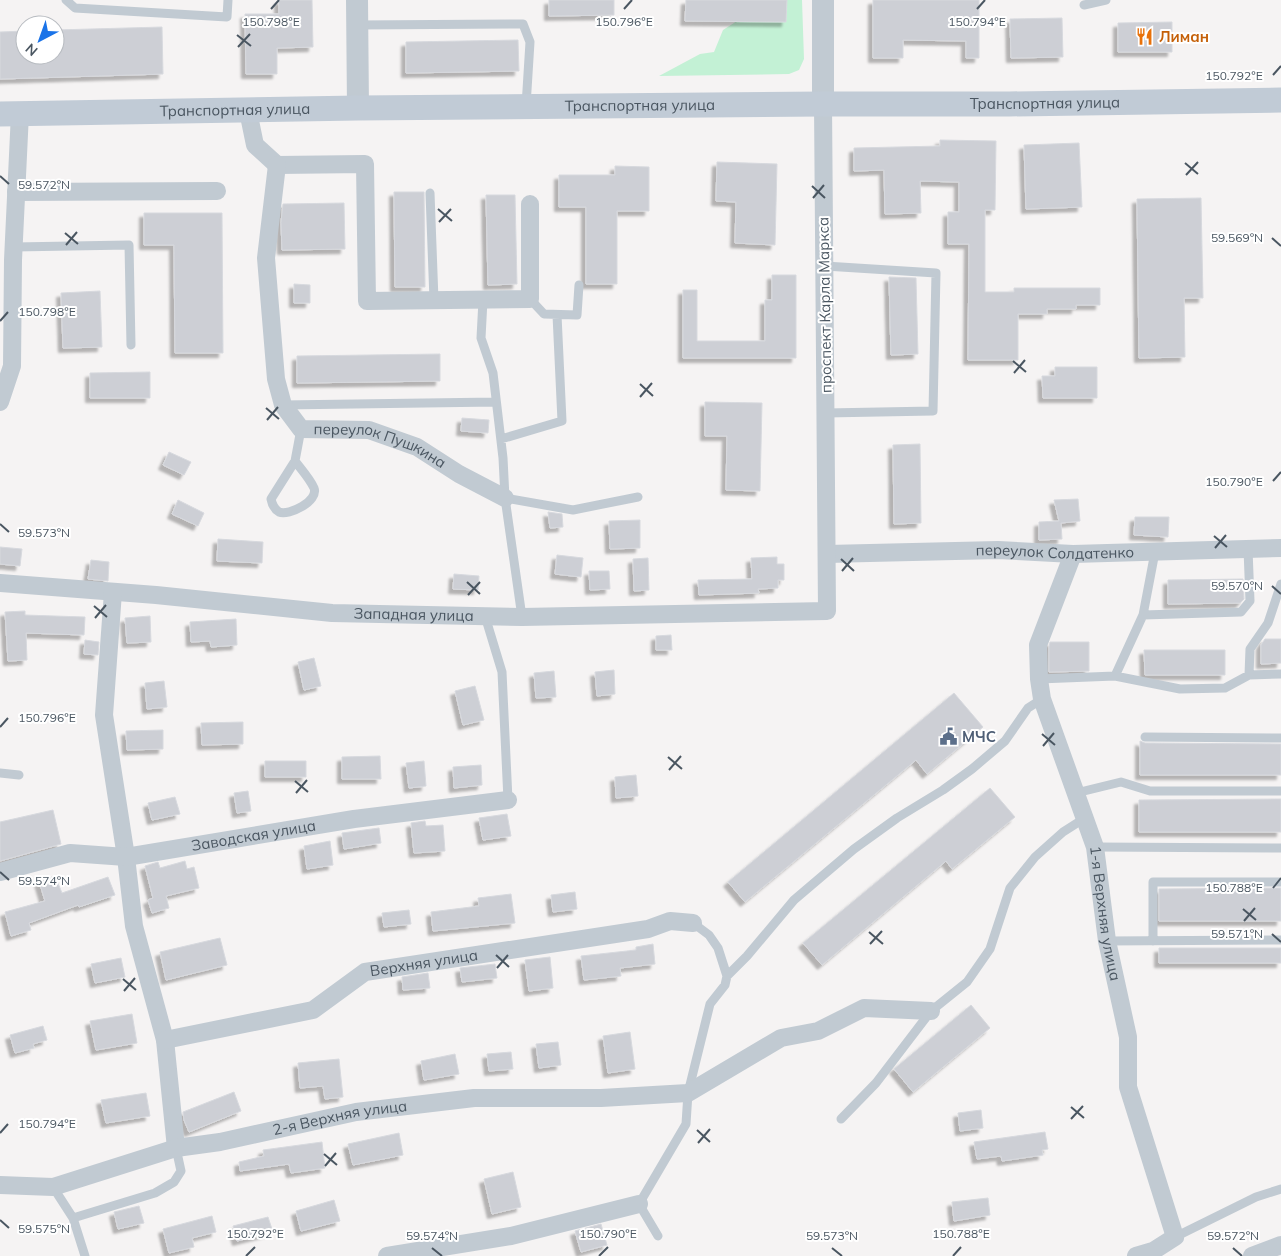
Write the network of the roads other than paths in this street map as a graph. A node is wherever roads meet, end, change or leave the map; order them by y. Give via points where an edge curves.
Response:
1 (66, 0) edge
2 (228, 0) edge
3 (357, 0) edge
4 (823, 0) edge
5 (1106, 0) edge
6 (1084, 5) dead end
7 (357, 25) junction
8 (1281, 100) edge
9 (823, 104) junction
10 (526, 106) junction
11 (358, 108) junction
12 (248, 111) junction
13 (10, 113) edge
14 (278, 165) junction
15 (217, 191) dead end
16 (16, 192) junction
17 (430, 193) dead end
18 (530, 204) dead end
19 (14, 247) junction
20 (825, 266) junction
21 (579, 285) dead end
22 (530, 299) junction
23 (434, 300) junction
24 (483, 300) junction
25 (557, 315) junction
26 (131, 345) dead end
27 (0, 402) edge
28 (496, 402) junction
29 (283, 405) junction
30 (826, 413) junction
31 (301, 428) junction
32 (501, 439) junction
33 (296, 461) junction
34 (638, 497) dead end
35 (505, 498) junction
36 (1281, 548) edge
37 (1248, 549) junction
38 (1155, 552) junction
39 (827, 554) junction
40 (1073, 554) junction
41 (0, 583) edge
42 (1281, 584) edge
43 (113, 592) junction
44 (827, 611) joint
45 (1143, 615) junction
46 (485, 616) junction
47 (522, 617) junction
48 (1281, 674) edge
49 (1249, 675) junction
50 (1115, 676) junction
51 (1039, 679) junction
52 (1042, 699) junction
53 (1145, 736) dead end
54 (1281, 738) edge
55 (0, 773) edge
56 (20, 775) dead end
57 (1281, 791) edge
58 (1076, 793) junction
59 (508, 800) joint
60 (1084, 818) junction
61 (1095, 848) junction
62 (1281, 848) edge
63 (126, 857) junction
64 (0, 872) edge
65 (1281, 882) edge
66 (693, 923) joint
67 (1281, 940) edge
68 (1108, 941) junction
69 (1153, 941) junction
70 (727, 976) junction
71 (931, 1011) junction
72 (166, 1040) junction
73 (688, 1092) junction
74 (841, 1118) dead end
75 (176, 1148) junction
76 (0, 1185) edge
77 (53, 1187) junction
78 (1281, 1188) edge
79 (639, 1204) junction
80 (73, 1218) junction
81 (658, 1236) dead end
82 (1175, 1237) junction
83 (1281, 1245) edge
84 (85, 1256) edge
85 (387, 1256) edge
86 (1136, 1256) edge
87 (1252, 1256) edge

1 - 2 lane via 75,8 227,17
3 - 7 street
4 - 9 street, проспект Карла Маркса
5 - 6 lane
7 - 10 lane via 523,24 530,42
7 - 11 street
8 - 9 main road, Транспортная улица
9 - 10 main road, Транспортная улица
9 - 20 street, проспект Карла Маркса
10 - 11 main road, Транспортная улица
11 - 12 main road, Транспортная улица
12 - 13 main road, Транспортная улица
12 - 14 street via 254,145
13 - 16 street
14 - 23 street via 365,164 367,301
14 - 29 street, переулок Пушкина via 266,258 276,379
15 - 16 street
16 - 19 street
17 - 23 lane
18 - 22 street
19 - 26 lane via 129,245
19 - 27 street via 12,366
20 - 30 street, проспект Карла Маркса
20 - 30 lane via 936,273 933,411
21 - 25 lane via 577,316
22 - 24 street
22 - 25 lane via 544,314
23 - 24 street
24 - 28 lane via 481,338 493,373
25 - 32 lane via 562,422
28 - 29 lane
28 - 32 lane
29 - 31 street, переулок Пушкина
30 - 39 street, проспект Карла Маркса
31 - 33 lane
31 - 35 street, переулок Пушкина via 369,430 417,447
32 - 35 lane
33 - 33 lane via 271,499 279,512 285,513 309,503 314,497 314,489
34 - 35 lane via 573,510
35 - 47 lane
36 - 37 street, переулок Солдатенко
37 - 38 street, переулок Солдатенко
37 - 45 lane via 1250,601 1241,612
38 - 40 street, переулок Солдатенко
38 - 45 lane
39 - 40 street, переулок Солдатенко via 998,550
39 - 44 street, проспект Карла Маркса
40 - 51 street, 1-я Верхняя улица via 1038,645
41 - 43 street, Западная улица
42 - 49 lane via 1268,623 1250,649
43 - 46 street, Западная улица via 332,613
43 - 63 street via 104,716
44 - 47 street, Западная улица
45 - 50 lane
46 - 47 street, Западная улица
46 - 59 lane via 502,672
48 - 49 lane
49 - 50 lane via 1225,688 1180,689
50 - 51 lane
51 - 52 street, 1-я Верхняя улица
52 - 58 street, 1-я Верхняя улица
52 - 70 lane via 1028,708 1005,741 972,769 854,849 794,900
53 - 54 lane
55 - 56 lane
57 - 58 lane via 1150,791 1121,782
58 - 60 street, 1-я Верхняя улица
59 - 63 street, Заводская улица via 354,820
60 - 61 street, 1-я Верхняя улица
60 - 71 lane via 1056,838 1022,872 1010,888 990,949 967,982
61 - 62 lane
61 - 68 street, 1-я Верхняя улица
63 - 64 street, Заводская улица via 70,853
63 - 72 street via 134,926
65 - 69 lane via 1153,882
66 - 70 lane via 709,935 718,948
66 - 72 street, Верхняя улица via 670,921 648,930 365,972 314,1010
67 - 69 lane
68 - 69 lane
68 - 82 street, 1-я Верхняя улица via 1128,1036 1128,1087
70 - 73 lane via 725,985 710,1004
71 - 73 street via 864,1008 818,1031 781,1038
71 - 74 lane via 876,1083
72 - 75 street
73 - 75 street, 2-я Верхняя улица via 601,1098 474,1098 356,1112 220,1142
73 - 79 lane via 686,1124
75 - 77 street, 2-я Верхняя улица
75 - 80 lane via 181,1172 174,1182 155,1193
76 - 77 street, 2-я Верхняя улица
77 - 80 lane
78 - 82 lane
79 - 81 lane
79 - 85 street via 511,1236
80 - 84 lane
82 - 86 street via 1153,1251
83 - 87 street

